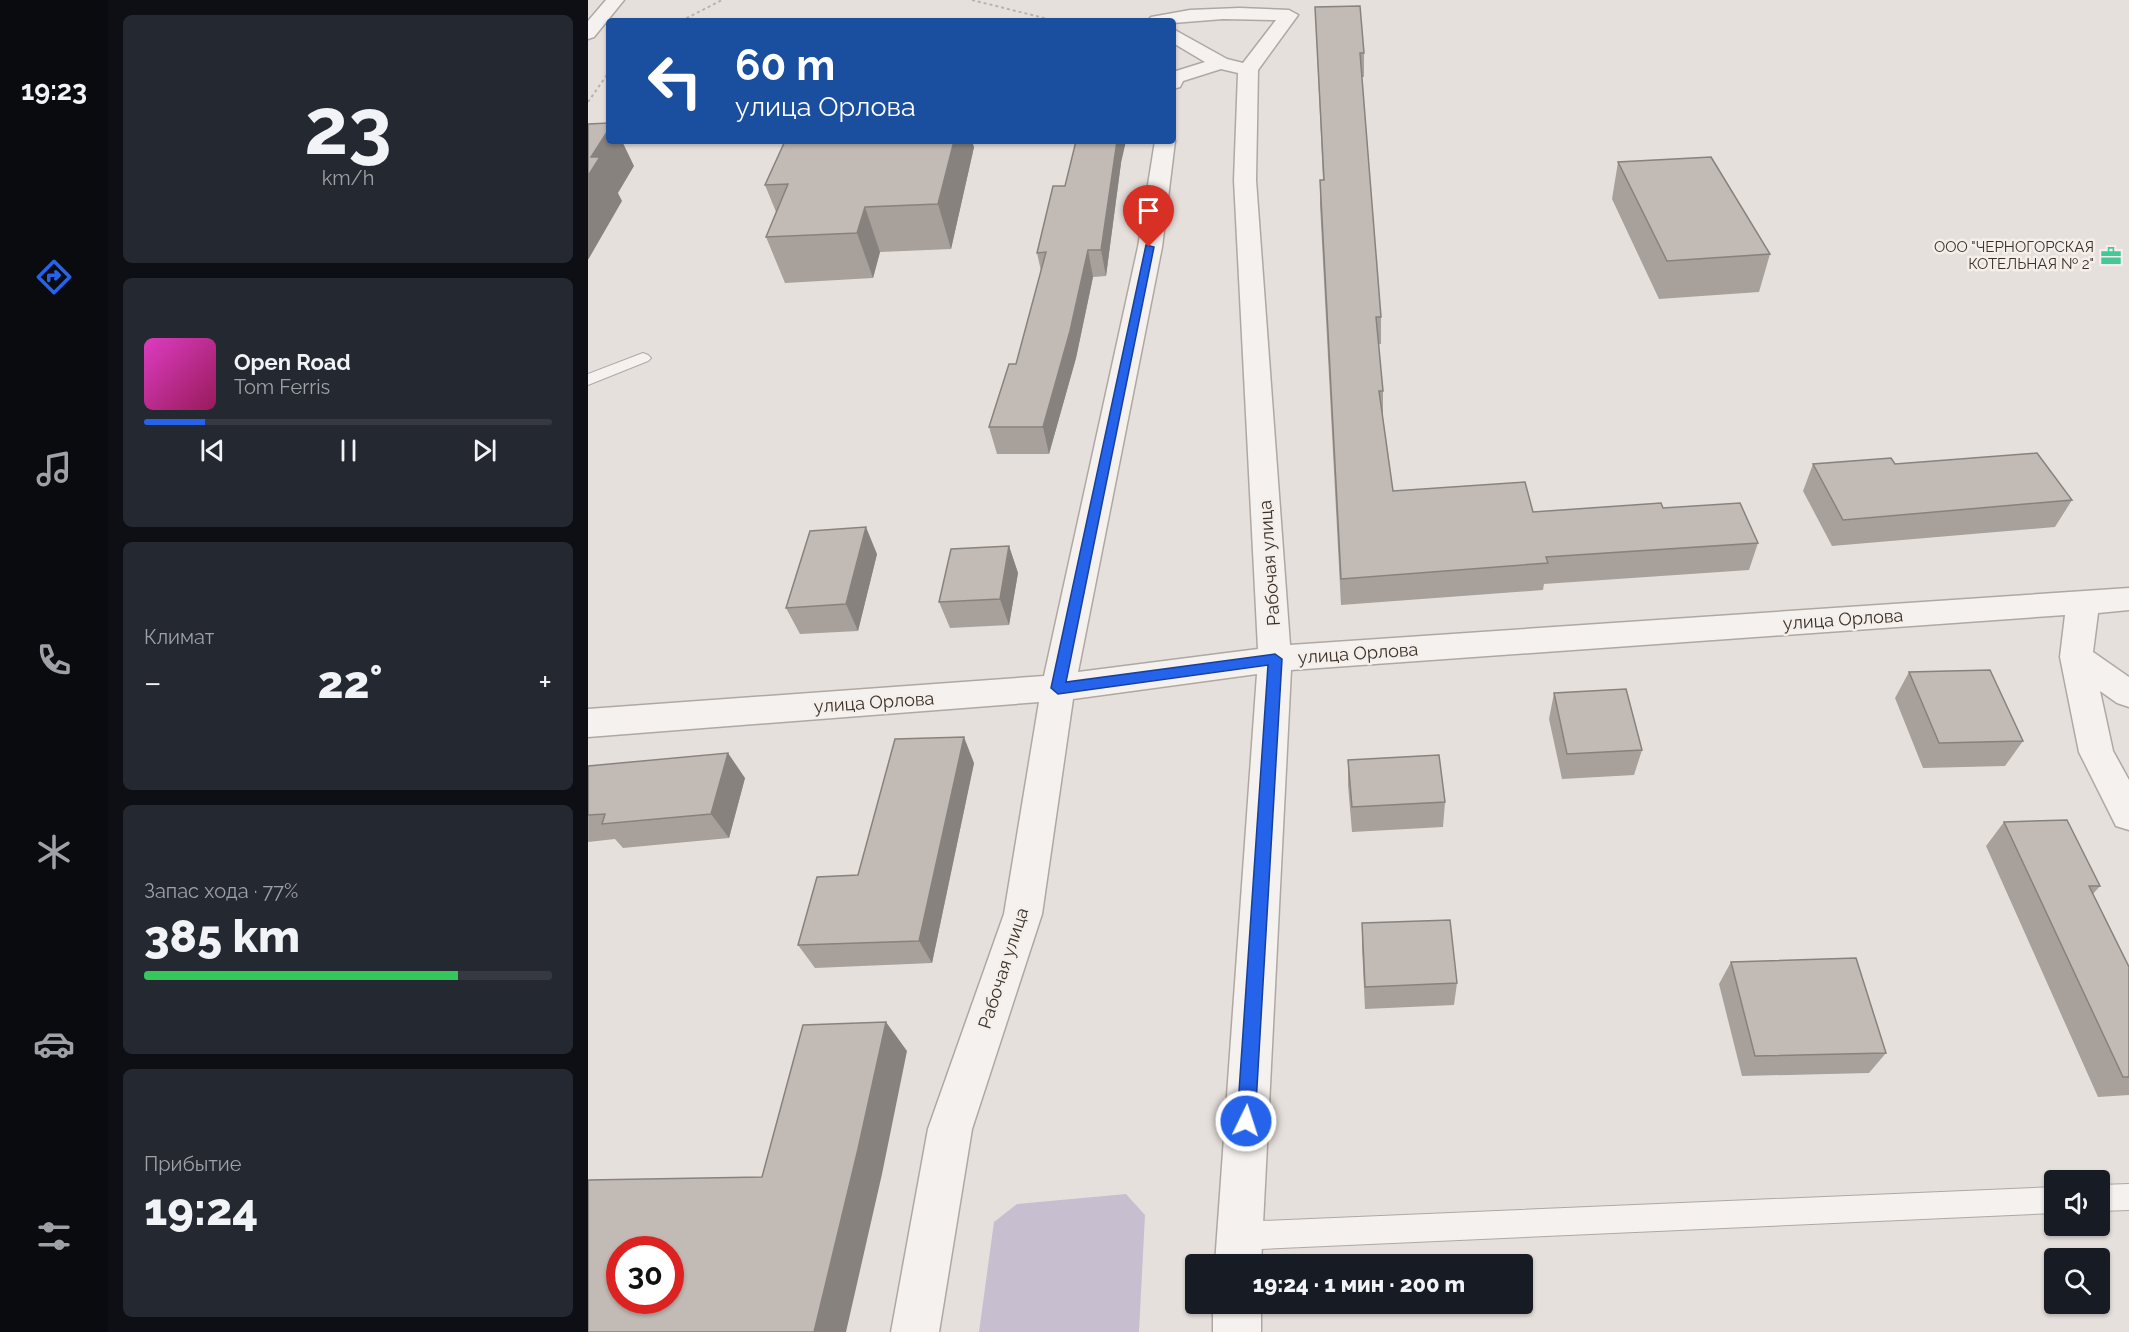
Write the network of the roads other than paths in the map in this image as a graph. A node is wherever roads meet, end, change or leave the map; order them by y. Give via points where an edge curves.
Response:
1 (615, 0) edge
2 (1311, 13) dead end
3 (1289, 15) junction
4 (1176, 18) edge
5 (606, 31) edge
6 (588, 32) edge
7 (1176, 37) edge
8 (1234, 67) junction
9 (1176, 78) edge
10 (1165, 144) edge
11 (643, 358) dead end
12 (588, 380) edge
13 (2129, 599) edge
14 (2083, 602) junction
15 (2076, 657) junction
16 (1275, 659) junction
17 (1058, 688) junction
18 (2129, 694) edge
19 (588, 723) edge
20 (2129, 815) edge
21 (2129, 1197) edge
22 (2110, 1198) edge
23 (2044, 1201) edge
24 (1238, 1250) edge
25 (1237, 1314) edge
26 (915, 1332) edge
27 (1237, 1332) edge

1 - 6 street
2 - 3 street
3 - 4 street via 1251,12
3 - 8 street
5 - 6 street
7 - 8 street
8 - 9 street
8 - 16 street, Рабочая улица via 1245,180
10 - 17 street, Рабочая улица via 1149,247
11 - 12 lane
13 - 14 street, улица Орлова
14 - 15 street
14 - 16 street, улица Орлова
15 - 18 street
15 - 20 street via 2096,752
16 - 17 street, улица Орлова
16 - 24 street, Рабочая улица
17 - 19 street, улица Орлова
17 - 26 street, Рабочая улица via 1023,914 950,1129
21 - 22 lane
23 - 24 lane
25 - 27 street

